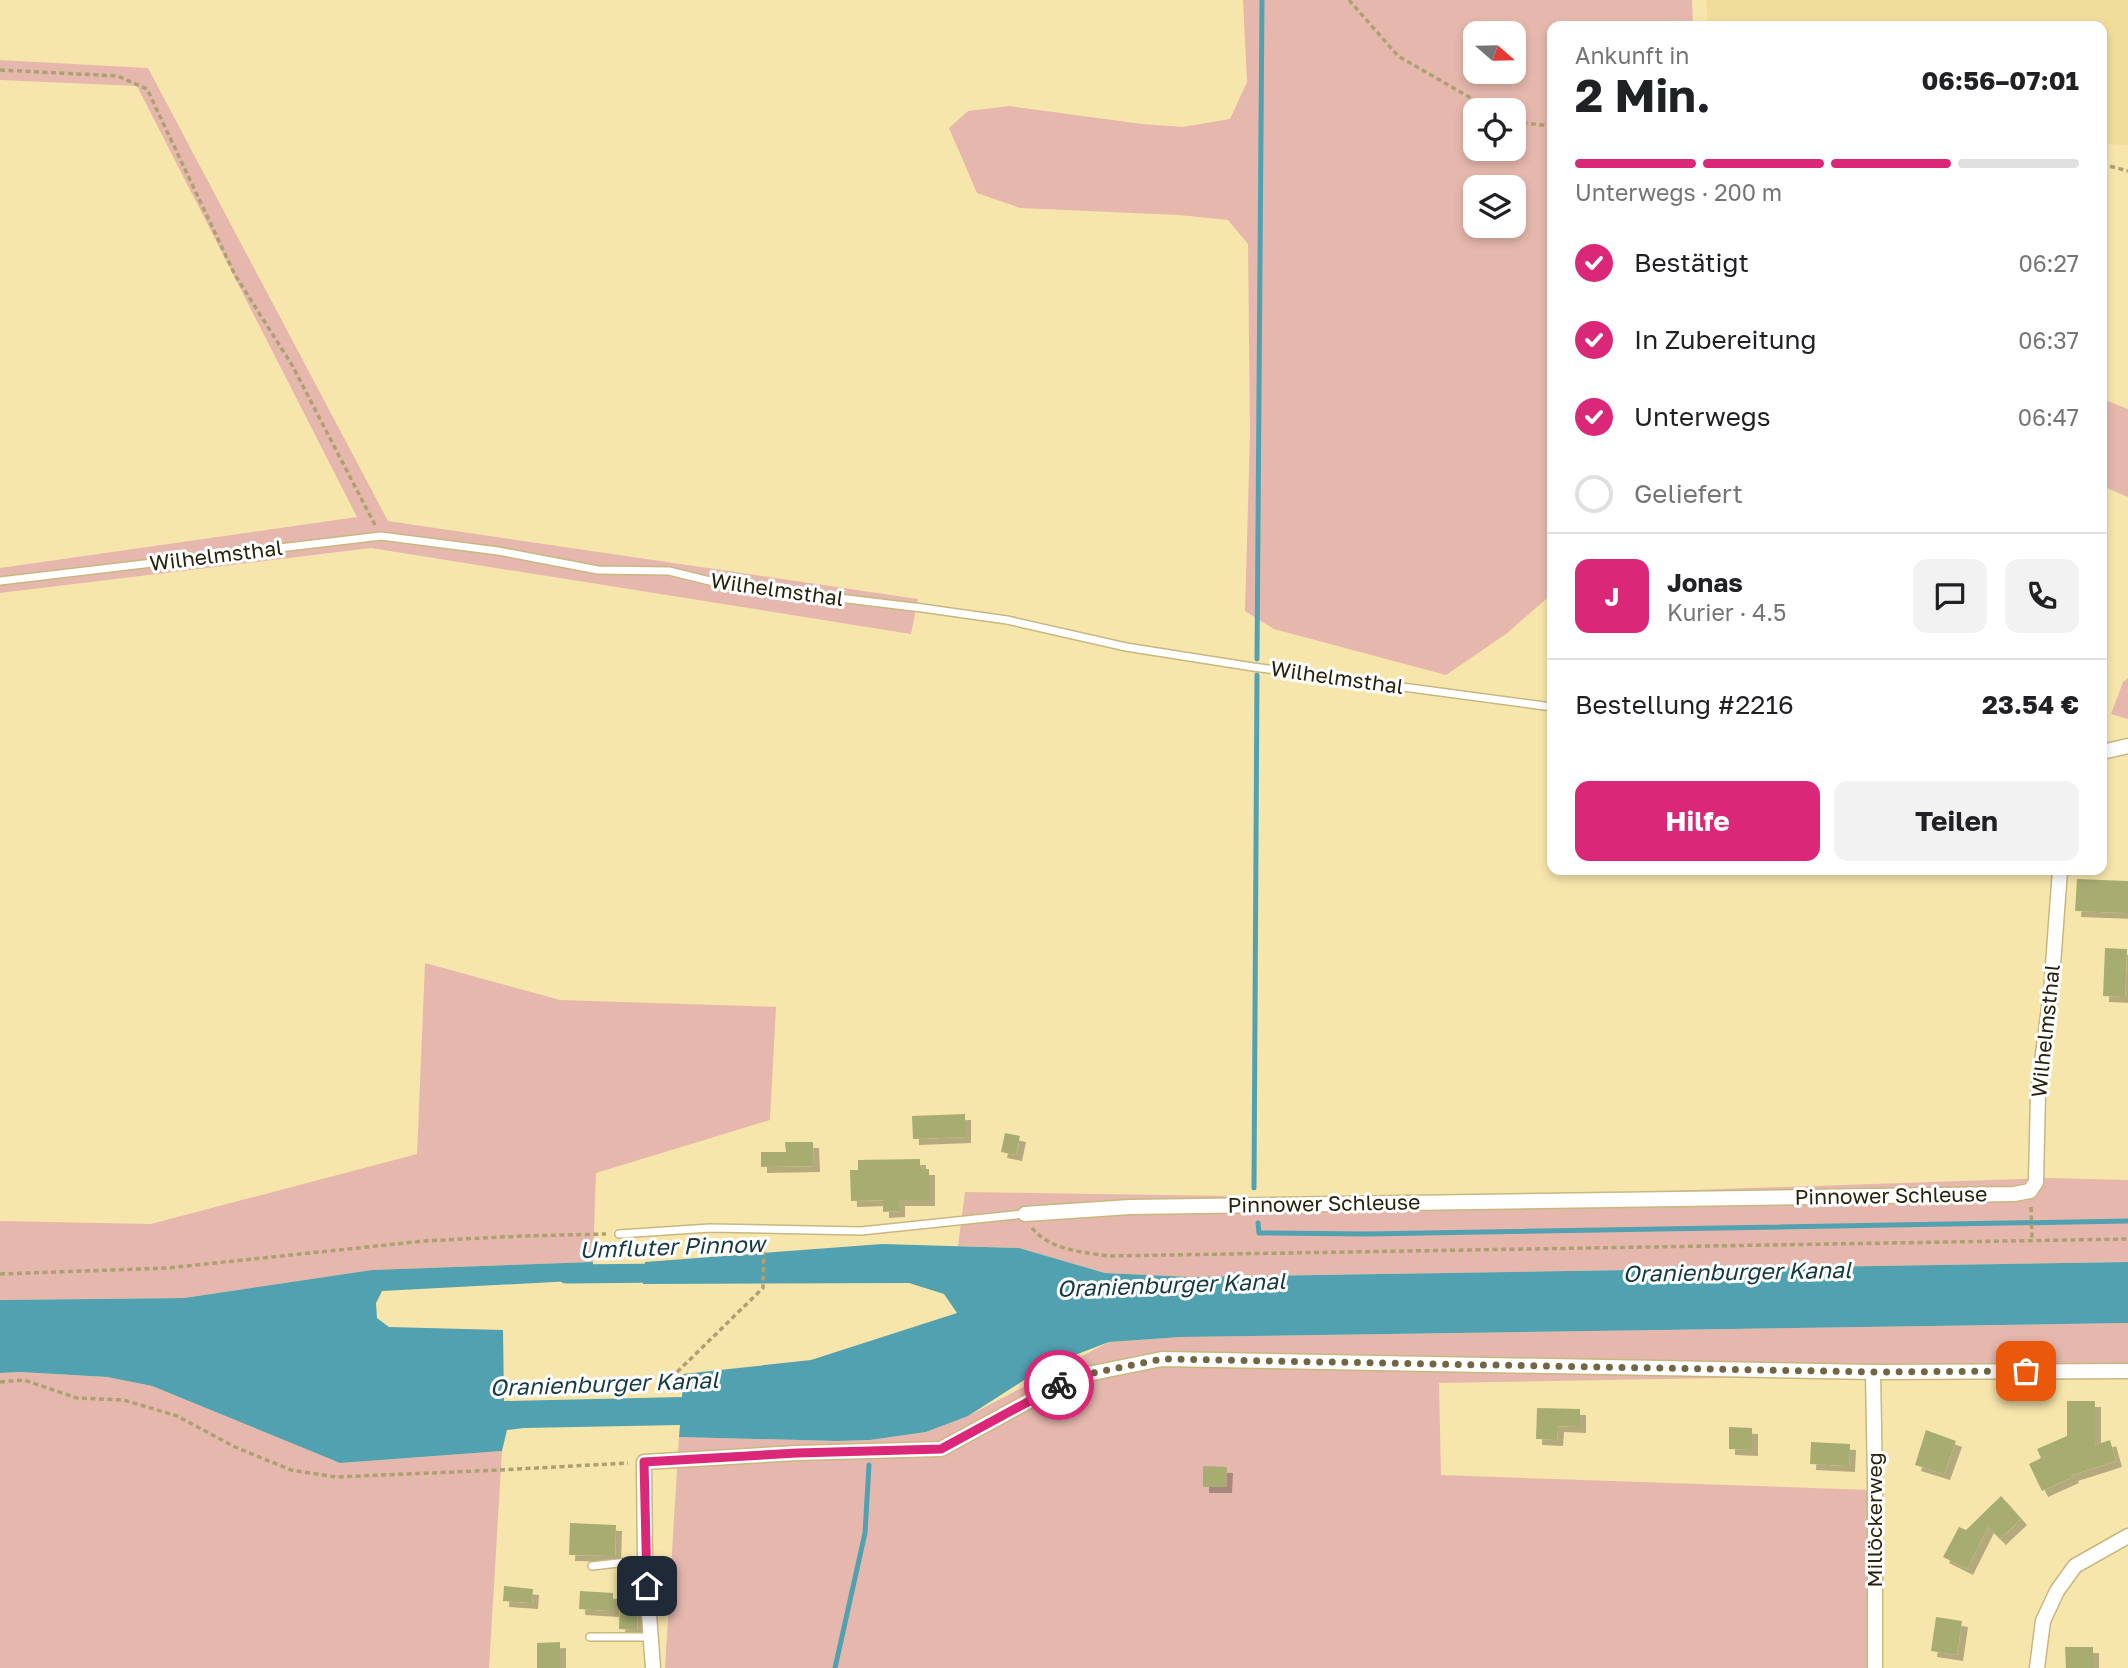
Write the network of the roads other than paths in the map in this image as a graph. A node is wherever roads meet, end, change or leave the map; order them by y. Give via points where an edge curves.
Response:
1 (0, 581) edge
2 (1547, 705) edge
3 (2128, 746) edge
4 (2107, 751) edge
5 (2060, 875) edge
6 (2030, 1191) joint
7 (1025, 1214) joint
8 (619, 1234) road end
9 (2128, 1371) edge
10 (1873, 1372) junction
11 (2128, 1536) edge
12 (646, 1560) junction
13 (592, 1566) dead end
14 (590, 1637) dead end
15 (651, 1637) junction
16 (653, 1668) edge
17 (1875, 1668) edge
18 (2038, 1668) edge

1 - 2 lane, Wilhelmsthal via 381,536 597,570 669,571 722,584 1007,620 1126,647
3 - 4 street
5 - 6 street, Wilhelmsthal via 2038,1093 2036,1182
6 - 7 street, Pinnower Schleuse via 1130,1207
7 - 8 lane, Pinnower Schleuse via 860,1231 710,1228
9 - 10 street
10 - 12 street via 1162,1359 1073,1377 941,1449 644,1462
10 - 17 street, Millöckerweg
11 - 18 street via 2075,1566 2057,1591 2043,1620
12 - 13 lane
12 - 15 street
14 - 15 lane
15 - 16 street

